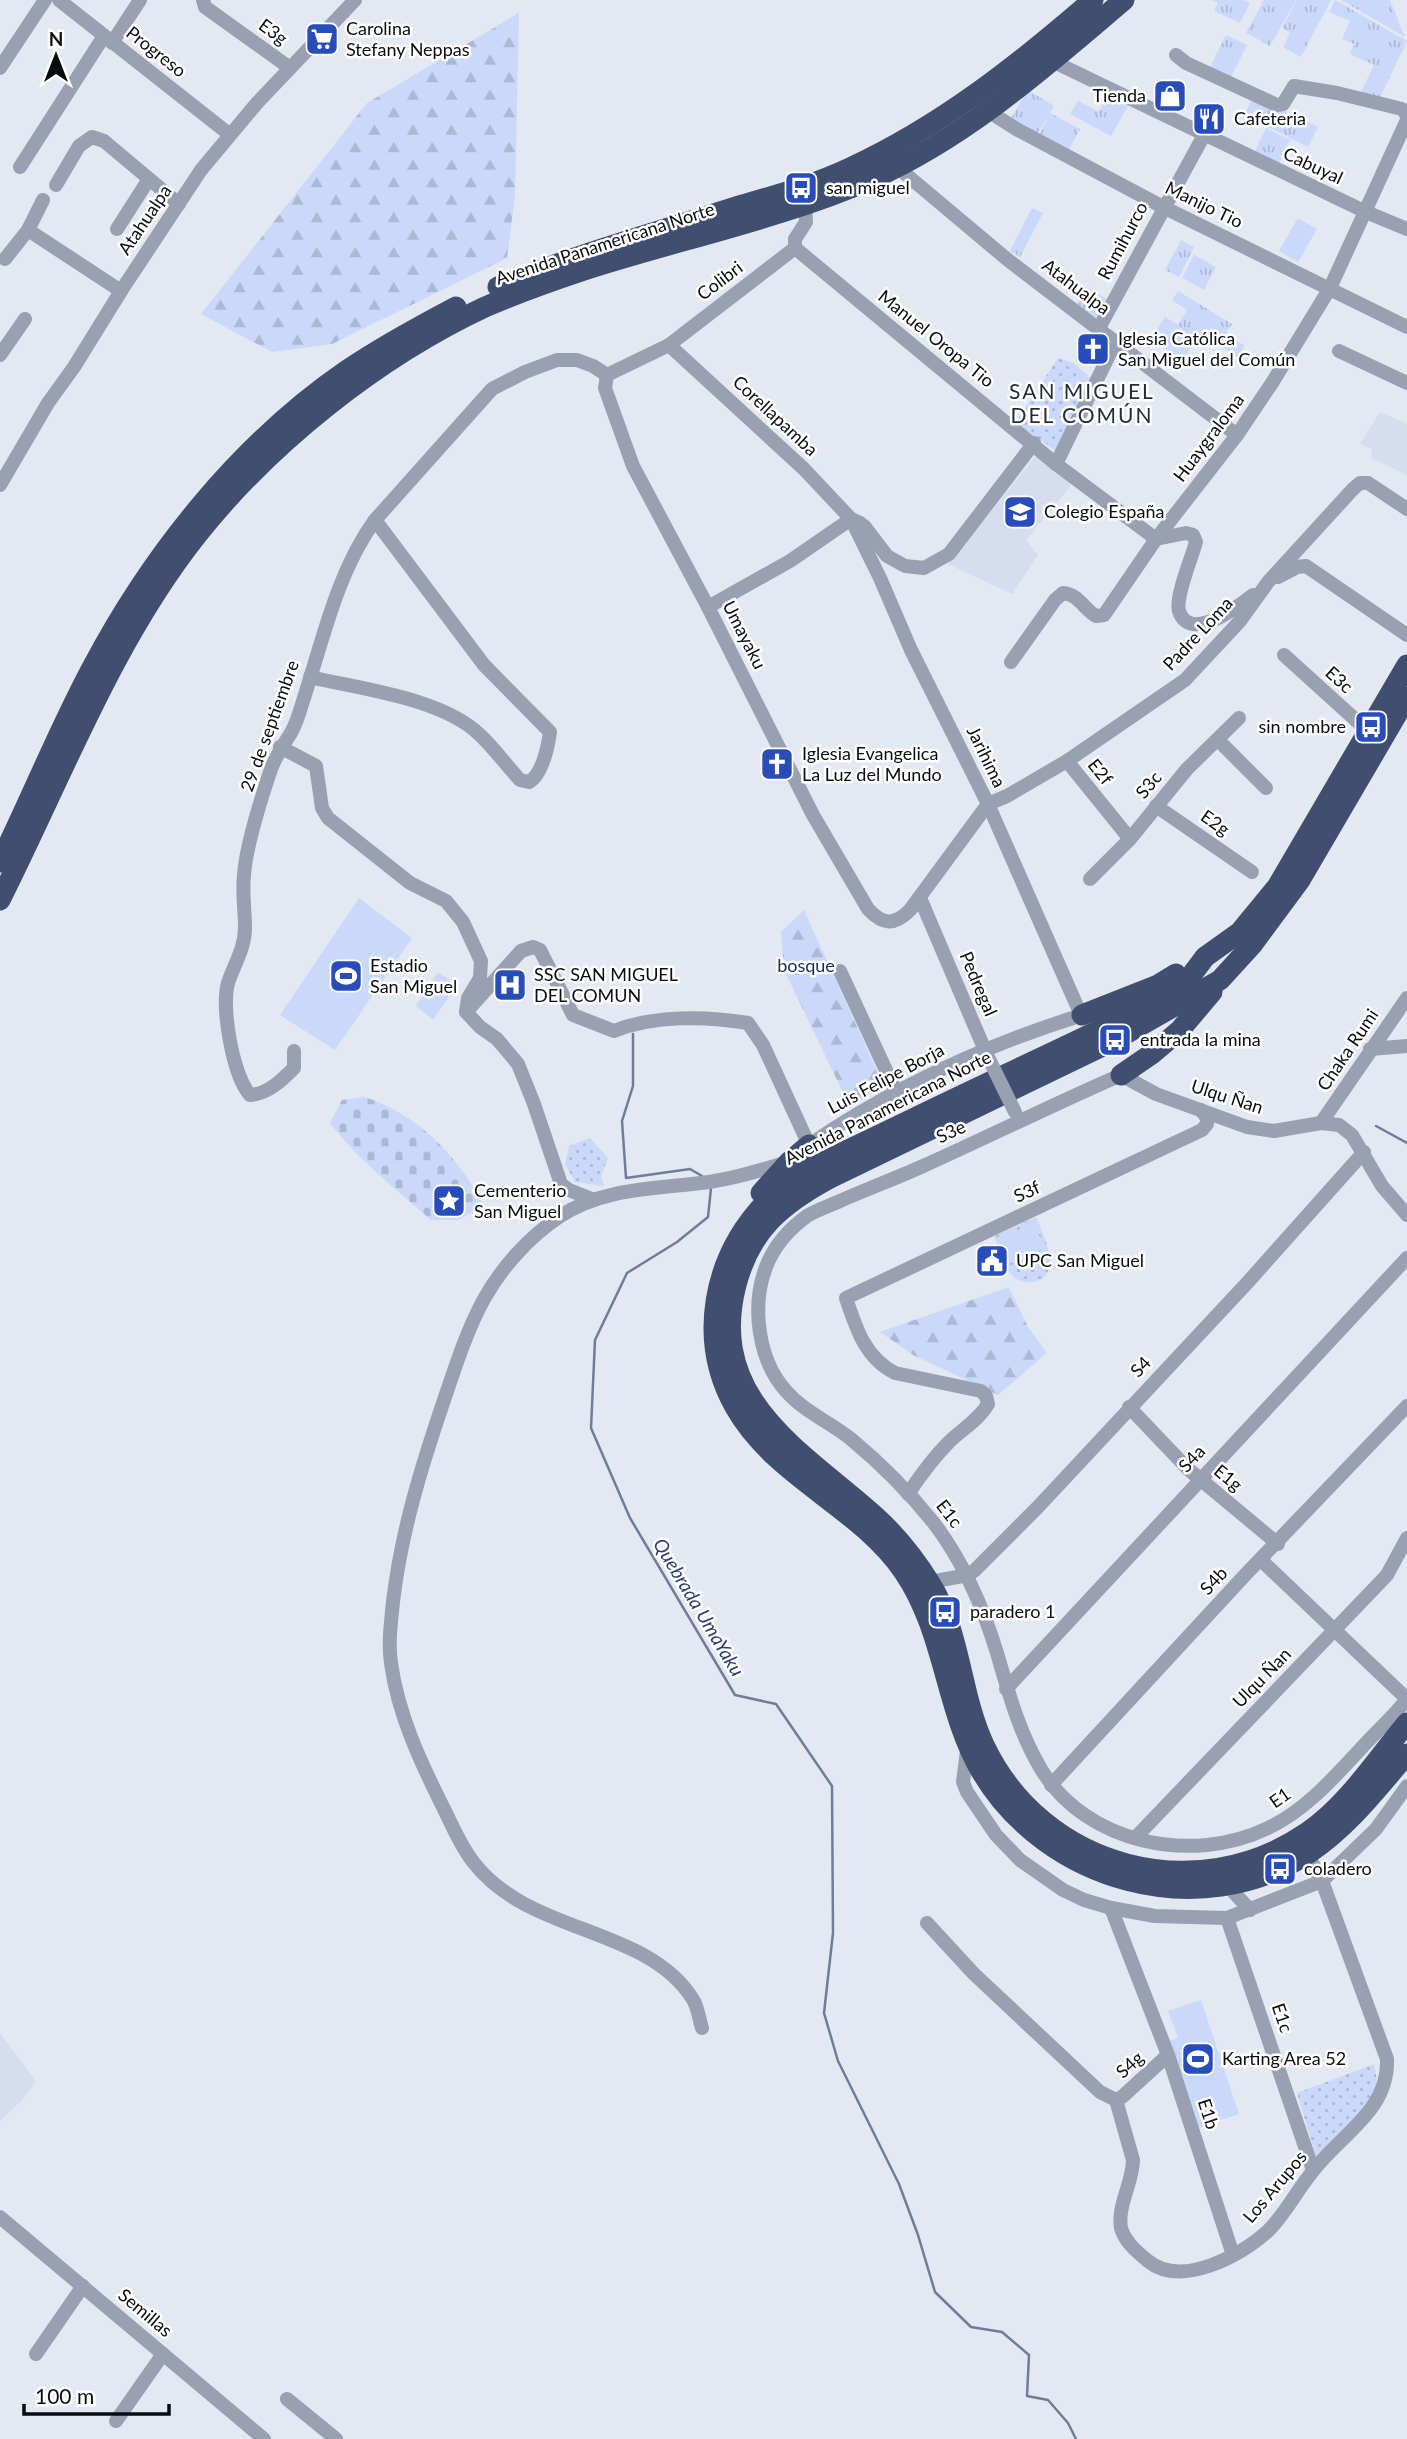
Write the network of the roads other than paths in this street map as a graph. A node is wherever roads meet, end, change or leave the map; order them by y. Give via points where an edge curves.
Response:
1 (45, 0) edge
2 (60, 0) edge
3 (140, 0) edge
4 (203, 0) edge
5 (355, 0) edge
6 (1093, 0) edge
7 (1124, 0) edge
8 (108, 39) junction
9 (1176, 55) dead end
10 (1052, 61) junction
11 (0, 68) edge
12 (290, 68) junction
13 (988, 111) junction
14 (1407, 115) edge
15 (229, 134) junction
16 (1204, 135) junction
17 (896, 166) junction
18 (20, 167) dead end
19 (149, 179) junction
20 (56, 186) dead end
21 (43, 200) dead end
22 (178, 204) junction
23 (805, 206) junction
24 (1163, 207) junction
25 (1366, 212) junction
26 (117, 229) dead end
27 (1407, 229) edge
28 (28, 230) junction
29 (795, 248) junction
30 (5, 260) dead end
31 (1330, 289) junction
32 (121, 291) junction
33 (24, 319) dead end
34 (1407, 327) edge
35 (1099, 328) junction
36 (1116, 341) junction
37 (669, 345) junction
38 (1339, 351) dead end
39 (0, 355) edge
40 (607, 375) junction
41 (1407, 383) edge
42 (1237, 435) junction
43 (1034, 443) junction
44 (1056, 464) junction
45 (2, 479) edge
46 (1407, 509) edge
47 (851, 519) junction
48 (375, 520) junction
49 (1156, 539) junction
50 (1268, 582) junction
51 (708, 607) junction
52 (1407, 635) edge
53 (1284, 655) dead end
54 (1011, 662) dead end
55 (1407, 665) edge
56 (310, 677) junction
57 (1407, 697) edge
58 (1239, 718) dead end
59 (1369, 732) junction
60 (1218, 740) junction
61 (280, 747) junction
62 (1067, 761) junction
63 (1266, 788) dead end
64 (988, 804) junction
65 (1156, 806) junction
66 (1130, 839) junction
67 (0, 862) edge
68 (1252, 872) dead end
69 (1090, 879) dead end
70 (920, 898) junction
71 (0, 900) edge
72 (1205, 957) junction
73 (840, 971) dead end
74 (1220, 980) junction
75 (1407, 998) edge
76 (466, 1012) junction
77 (1081, 1015) junction
78 (1407, 1046) edge
79 (1370, 1049) junction
80 (294, 1051) dead end
81 (986, 1052) junction
82 (1121, 1075) junction
83 (897, 1094) junction
84 (1201, 1110) junction
85 (1018, 1116) junction
86 (1321, 1123) junction
87 (809, 1145) junction
88 (1364, 1152) junction
89 (789, 1162) junction
90 (594, 1200) junction
91 (1407, 1214) edge
92 (751, 1221) junction
93 (799, 1223) joint
94 (1407, 1258) edge
95 (1407, 1406) edge
96 (1129, 1407) junction
97 (1200, 1479) junction
98 (908, 1494) junction
99 (1407, 1538) edge
100 (1278, 1544) junction
101 (1261, 1560) junction
102 (968, 1575) junction
103 (930, 1582) junction
104 (1335, 1629) junction
105 (1006, 1689) junction
106 (1407, 1699) edge
107 (1407, 1723) edge
108 (968, 1742) junction
109 (1407, 1754) edge
110 (1051, 1785) junction
111 (1407, 1786) edge
112 (1135, 1838) junction
113 (1307, 1854) junction
114 (1322, 1881) junction
115 (1228, 1886) junction
116 (1111, 1908) junction
117 (1250, 1910) junction
118 (1227, 1918) junction
119 (927, 1923) dead end
120 (702, 2028) dead end
121 (1168, 2055) junction
122 (1116, 2100) junction
123 (1313, 2170) junction
124 (0, 2217) edge
125 (1233, 2255) junction
126 (83, 2286) junction
127 (36, 2354) dead end
128 (163, 2354) junction
129 (287, 2399) dead end
130 (116, 2421) dead end
131 (246, 2433) edge
132 (264, 2439) edge
133 (336, 2439) edge

1 - 11 street
2 - 8 street, Progreso
3 - 8 street
4 - 12 street, E3g via 205,7
5 - 12 street, Atahualpa
6 - 67 highway, Avenida Panamericana Norte via 973,98 888,150 801,188 573,258 487,291 344,372 285,419 226,477 169,546 93,667
7 - 10 highway, Avenida Panamericana Norte
8 - 15 street, Progreso
8 - 18 street
9 - 14 street, Huaygraloma via 1277,105 1283,104 1294,86 1402,109
10 - 13 highway, Avenida Panamericana Norte
10 - 16 street, Cabuyal
12 - 15 street, Atahualpa
13 - 17 highway, Avenida Panamericana Norte
13 - 24 street, Manijo Tio
14 - 25 street, Huaygraloma
15 - 22 street, Atahualpa
16 - 24 street, Rumihurco
16 - 25 street, Cabuyal
17 - 23 highway, Avenida Panamericana Norte
17 - 35 street, Atahualpa via 1008,260
19 - 20 street via 104,141 92,137 79,146
19 - 22 street
19 - 26 street
21 - 28 street
22 - 32 street, Atahualpa
23 - 29 street via 806,222 795,239
23 - 71 highway, Avenida Panamericana Norte via 585,270 484,308 372,372 296,430 196,536 153,599 106,681
24 - 31 street, Manijo Tio
24 - 35 street, Rumihurco
25 - 27 street, Cabuyal
25 - 31 street, Huaygraloma
28 - 30 street
28 - 32 street
29 - 37 street, Colibri
29 - 43 street, Manuel Oropa Tio
31 - 34 street, Manijo Tio
31 - 42 street, Huaygraloma
32 - 45 street, Atahualpa
33 - 39 street
35 - 36 street, Atahualpa
36 - 42 street, Atahualpa
36 - 44 street
37 - 40 street
37 - 47 street, Corellapamba via 804,469
38 - 41 street
40 - 48 street, 29 de septiembre via 577,360 557,360 492,389
40 - 51 street, Umayaku via 605,388 633,466
42 - 49 street, Huaygraloma
43 - 44 street, Manuel Oropa Tio
43 - 47 street via 949,554 924,568 905,566 887,556 865,527
44 - 49 street, Manuel Oropa Tio
46 - 50 street, Padre Loma via 1368,483 1360,483
47 - 51 street via 790,561
47 - 64 street, Jarihima
48 - 56 street, 29 de septiembre via 345,574
48 - 56 street via 484,665 550,732 548,746 534,779 520,780 478,733 453,718 423,704
49 - 50 street via 1186,533 1193,536 1196,542 1179,611 1199,625 1211,622
49 - 54 street, Huaygraloma via 1104,615 1096,616 1076,597 1063,593
50 - 52 street via 1306,566
50 - 62 street, Padre Loma via 1240,621 1185,680
51 - 70 street, Umayaku via 813,815 868,909 877,919 891,922 902,918
53 - 59 street, E3c
55 - 59 highway, Avenida Panamericana Norte
56 - 61 street, 29 de septiembre via 293,730
57 - 74 highway, Avenida Panamericana Norte via 1300,880
58 - 60 street, S3c
59 - 72 highway, Avenida Panamericana Norte via 1277,887 1240,932
60 - 63 street
60 - 65 street, S3c
61 - 76 street via 316,766 322,808 328,818 410,883 446,901 463,922 481,961 480,978
61 - 80 street, 29 de septiembre via 244,873 245,929 227,986 226,1014 230,1045 250,1095 271,1088 289,1073 294,1068
62 - 64 street, Padre Loma
62 - 66 street, E2f
64 - 70 street
64 - 77 street, Jarihima
65 - 66 street, S3c
65 - 68 street, E2g
66 - 69 street, S3c
70 - 81 street, Pedregal
72 - 77 highway via 1158,985
72 - 92 highway, Avenida Panamericana Norte via 1159,1001 829,1160 766,1201
73 - 83 street
74 - 82 highway via 1180,1030
74 - 103 highway, Avenida Panamericana Norte via 1115,1040 806,1191 774,1216 743,1264 734,1294 731,1339 751,1399 788,1444 879,1519
75 - 79 street, Chaka Rumi
76 - 87 street via 521,951 533,947 540,950 573,1015 614,1031 655,1021 748,1023 763,1045
76 - 90 street via 517,1064 561,1184
77 - 81 street, Luis Felipe Borja
78 - 79 street
79 - 86 street, Chaka Rumi
81 - 83 street, Luis Felipe Borja
81 - 85 street, Pedregal, bridge
82 - 84 street, Ulqu Ñan
82 - 85 street, S3e
83 - 87 street, Luis Felipe Borja
84 - 86 street, Ulqu Ñan via 1247,1127 1274,1131
84 - 98 street, S3f via 1207,1118 1202,1130 846,1298 858,1332 882,1367 986,1396 984,1412 948,1443
85 - 93 street, S3e via 920,1167 811,1213
86 - 88 street via 1339,1125
87 - 89 highway
88 - 91 street via 1382,1186
88 - 96 street, S4
89 - 90 street via 712,1182 635,1190
89 - 92 highway via 763,1190
90 - 120 street via 560,1216 517,1251 485,1297 461,1349 419,1475 397,1570 390,1661 414,1750 474,1863 494,1885 540,1914 629,1948 666,1969 694,2000
92 - 108 highway, Avenida Panamericana Norte via 727,1259 714,1307 716,1356 729,1395 771,1452 855,1520 902,1568 926,1616
93 - 98 street, E1c via 778,1244 760,1288 759,1322 766,1357 787,1392 880,1463
94 - 97 street, S4a
95 - 100 street, S4b
96 - 97 street, E1g
96 - 102 street, S4
97 - 100 street, E1g
97 - 105 street, S4a
98 - 102 street, E1c
99 - 104 street, Ulqu Ñan via 1387,1575
100 - 101 street, S4b
101 - 104 street
101 - 110 street, S4b
102 - 103 street
102 - 105 street, E1c
103 - 107 highway, Avenida Panamericana Norte via 949,1625 983,1744 1009,1786 1071,1841 1137,1867 1201,1871 1261,1858 1335,1810
104 - 106 street
104 - 112 street, Ulqu Ñan
105 - 110 street, E1c via 1030,1749
106 - 112 street, E1 via 1315,1797 1272,1827 1207,1844 1170,1846
108 - 115 highway, Avenida Panamericana Norte via 980,1769 1017,1819 1046,1843 1137,1884 1185,1889
108 - 116 street via 963,1782 996,1835 1020,1860 1063,1890
109 - 113 highway, Avenida Panamericana Norte via 1356,1813
110 - 112 street, E1c via 1079,1811
111 - 114 street via 1376,1829
113 - 114 street, Los Arupos
113 - 115 highway, Avenida Panamericana Norte via 1280,1869
114 - 117 street
114 - 123 street, Los Arupos via 1387,2059 1388,2076 1367,2113
115 - 117 street
116 - 118 street via 1155,1916
116 - 121 street, E1b
117 - 118 street
118 - 123 street, E1c
119 - 122 street via 1100,2092
121 - 122 street, S4g
121 - 125 street, E1b
122 - 125 street, Los Arupos via 1133,2160 1121,2218 1128,2242 1152,2264 1171,2272 1202,2269
123 - 125 street, Los Arupos via 1267,2232
124 - 126 street, Semillas
126 - 127 street
126 - 128 street, Semillas
128 - 130 street
128 - 131 street, Semillas
129 - 133 street
131 - 132 street, Semillas

